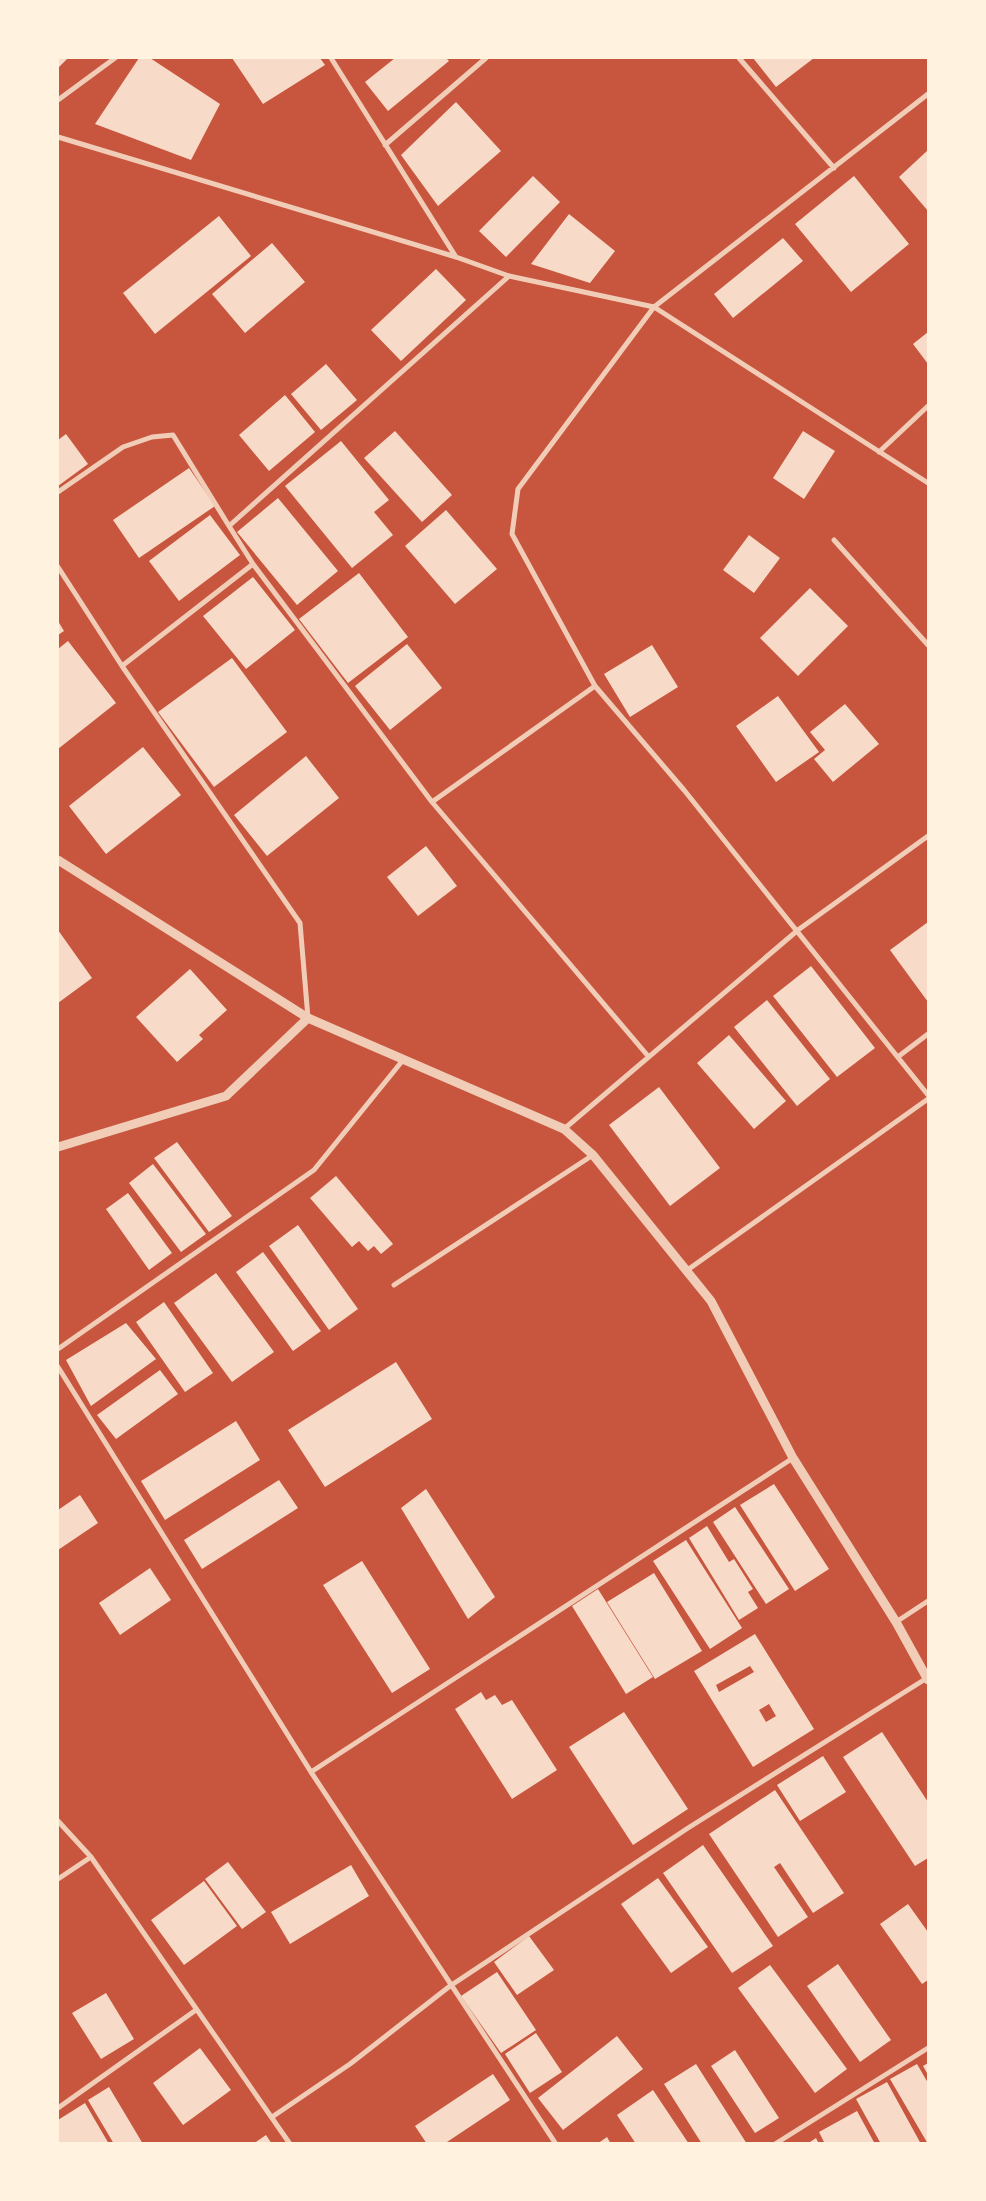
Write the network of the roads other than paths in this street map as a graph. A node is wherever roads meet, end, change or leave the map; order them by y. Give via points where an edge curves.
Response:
1 (115, 58) edge
2 (331, 58) edge
3 (486, 58) edge
4 (739, 58) edge
5 (928, 94) edge
6 (58, 100) edge
7 (58, 137) edge
8 (385, 145) junction
9 (834, 168) junction
10 (456, 257) junction
11 (509, 276) junction
12 (654, 307) junction
13 (928, 406) edge
14 (879, 452) junction
15 (928, 482) edge
16 (58, 492) edge
17 (229, 526) junction
18 (834, 540) dead end
19 (253, 564) junction
20 (58, 567) edge
21 (928, 645) edge
22 (122, 666) junction
23 (595, 686) junction
24 (432, 802) junction
25 (928, 836) edge
26 (58, 860) edge
27 (798, 930) junction
28 (308, 1018) junction
29 (928, 1034) edge
30 (648, 1056) junction
31 (899, 1056) junction
32 (403, 1060) junction
33 (928, 1095) edge
34 (928, 1099) edge
35 (564, 1129) junction
36 (58, 1147) edge
37 (593, 1155) junction
38 (686, 1270) junction
39 (394, 1284) dead end
40 (58, 1349) edge
41 (58, 1367) edge
42 (794, 1458) junction
43 (928, 1602) edge
44 (896, 1622) junction
45 (928, 1679) edge
46 (311, 1772) junction
47 (58, 1821) edge
48 (91, 1857) junction
49 (58, 1879) edge
50 (450, 1986) junction
51 (196, 2010) junction
52 (928, 2048) edge
53 (58, 2108) edge
54 (272, 2117) junction
55 (290, 2144) edge
56 (556, 2144) edge
57 (776, 2144) edge

1 - 6 street
2 - 8 street
3 - 8 street
4 - 9 street
5 - 9 street
7 - 10 street
8 - 10 street
9 - 12 street
10 - 11 street
11 - 12 street
11 - 17 street
12 - 14 street
12 - 23 street via 518,488 512,534
13 - 14 street
14 - 15 street
16 - 17 street via 123,447 152,437 173,435
17 - 19 street
18 - 21 street
19 - 22 street
19 - 24 street
20 - 22 street
22 - 28 street via 300,923
23 - 24 street
23 - 27 street
24 - 30 street
25 - 27 street
26 - 28 street
27 - 30 street
27 - 31 street
28 - 32 street
28 - 36 street via 226,1096
29 - 31 street
30 - 35 street
31 - 33 street
32 - 35 street
32 - 40 street via 314,1170
34 - 38 street
35 - 37 street
37 - 38 street
37 - 39 street
38 - 42 street via 711,1301
41 - 46 street
42 - 44 street
42 - 46 street
43 - 44 street
44 - 45 street
45 - 50 street via 688,1828
46 - 50 street
47 - 48 street
48 - 49 street
48 - 51 street
50 - 54 street via 350,2064
50 - 56 street
51 - 53 street
51 - 54 street
52 - 57 street
54 - 55 street

